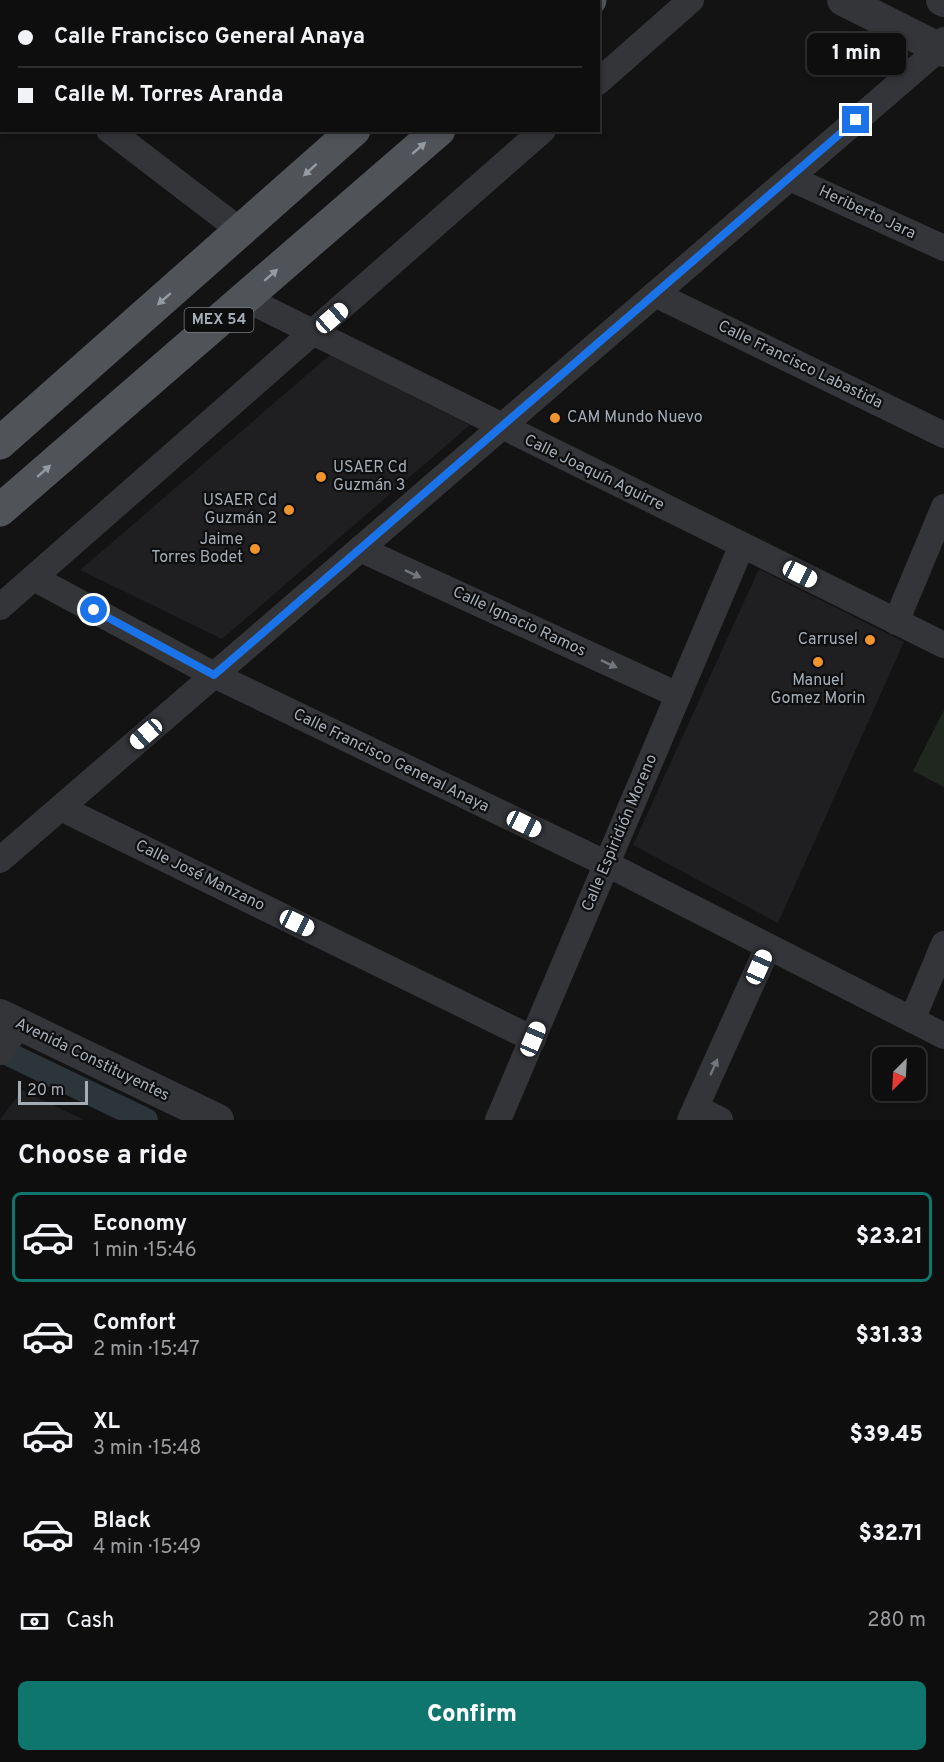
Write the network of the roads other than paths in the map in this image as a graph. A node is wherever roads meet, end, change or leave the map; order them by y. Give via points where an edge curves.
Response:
1 (691, 0) edge
2 (843, 0) edge
3 (942, 47) edge
4 (600, 80) edge
5 (112, 132) edge
6 (352, 132) edge
7 (437, 132) edge
8 (541, 132) edge
9 (790, 178) junction
10 (242, 231) junction
11 (944, 248) edge
12 (655, 294) junction
13 (244, 298) junction
14 (314, 333) junction
15 (500, 427) junction
16 (944, 435) edge
17 (0, 443) edge
18 (944, 507) edge
19 (0, 510) edge
20 (742, 546) junction
21 (360, 549) junction
22 (34, 578) junction
23 (0, 608) edge
24 (896, 622) junction
25 (944, 645) edge
26 (214, 675) junction
27 (678, 696) junction
28 (61, 808) junction
29 (0, 860) edge
30 (607, 864) junction
31 (944, 944) edge
32 (768, 947) junction
33 (912, 1020) junction
34 (6, 1034) edge
35 (944, 1036) edge
36 (533, 1039) junction
37 (693, 1114) edge
38 (218, 1120) edge
39 (498, 1120) edge
40 (720, 1120) edge

1 - 4 street
2 - 3 street
3 - 9 street
5 - 10 street
6 -> 10 main road, MEX 54
13 -> 7 main road, MEX 54
8 - 14 street
9 - 11 street, Heriberto Jara
9 - 12 street
10 -> 17 main road, MEX 54
12 - 15 street
12 - 16 street, Calle Francisco Labastida
13 - 14 street, Calle Joaquín Aguirre
19 -> 13 main road, MEX 54
14 - 15 street, Calle Joaquín Aguirre
14 - 22 street
15 - 20 street, Calle Joaquín Aguirre
15 - 21 street
18 - 24 street
20 - 24 street, Calle Joaquín Aguirre
20 - 27 street, Calle Espiridión Moreno
21 - 26 street
21 -> 27 street, Calle Ignacio Ramos
22 - 23 street
22 - 26 street, Calle Francisco General Anaya
24 - 25 street, Calle Joaquín Aguirre
26 - 28 street
26 - 30 street, Calle Francisco General Anaya
27 - 30 street, Calle Espiridión Moreno
28 - 29 street
28 - 36 street, Calle José Manzano
30 - 32 street, Calle Francisco General Anaya
30 - 36 street, Calle Espiridión Moreno
31 - 33 street
32 - 33 street, Calle Francisco General Anaya
37 -> 32 street
33 - 35 street, Calle Francisco General Anaya
34 - 38 street, Avenida Constituyentes
36 - 39 street, Calle Espiridión Moreno
37 - 40 street

